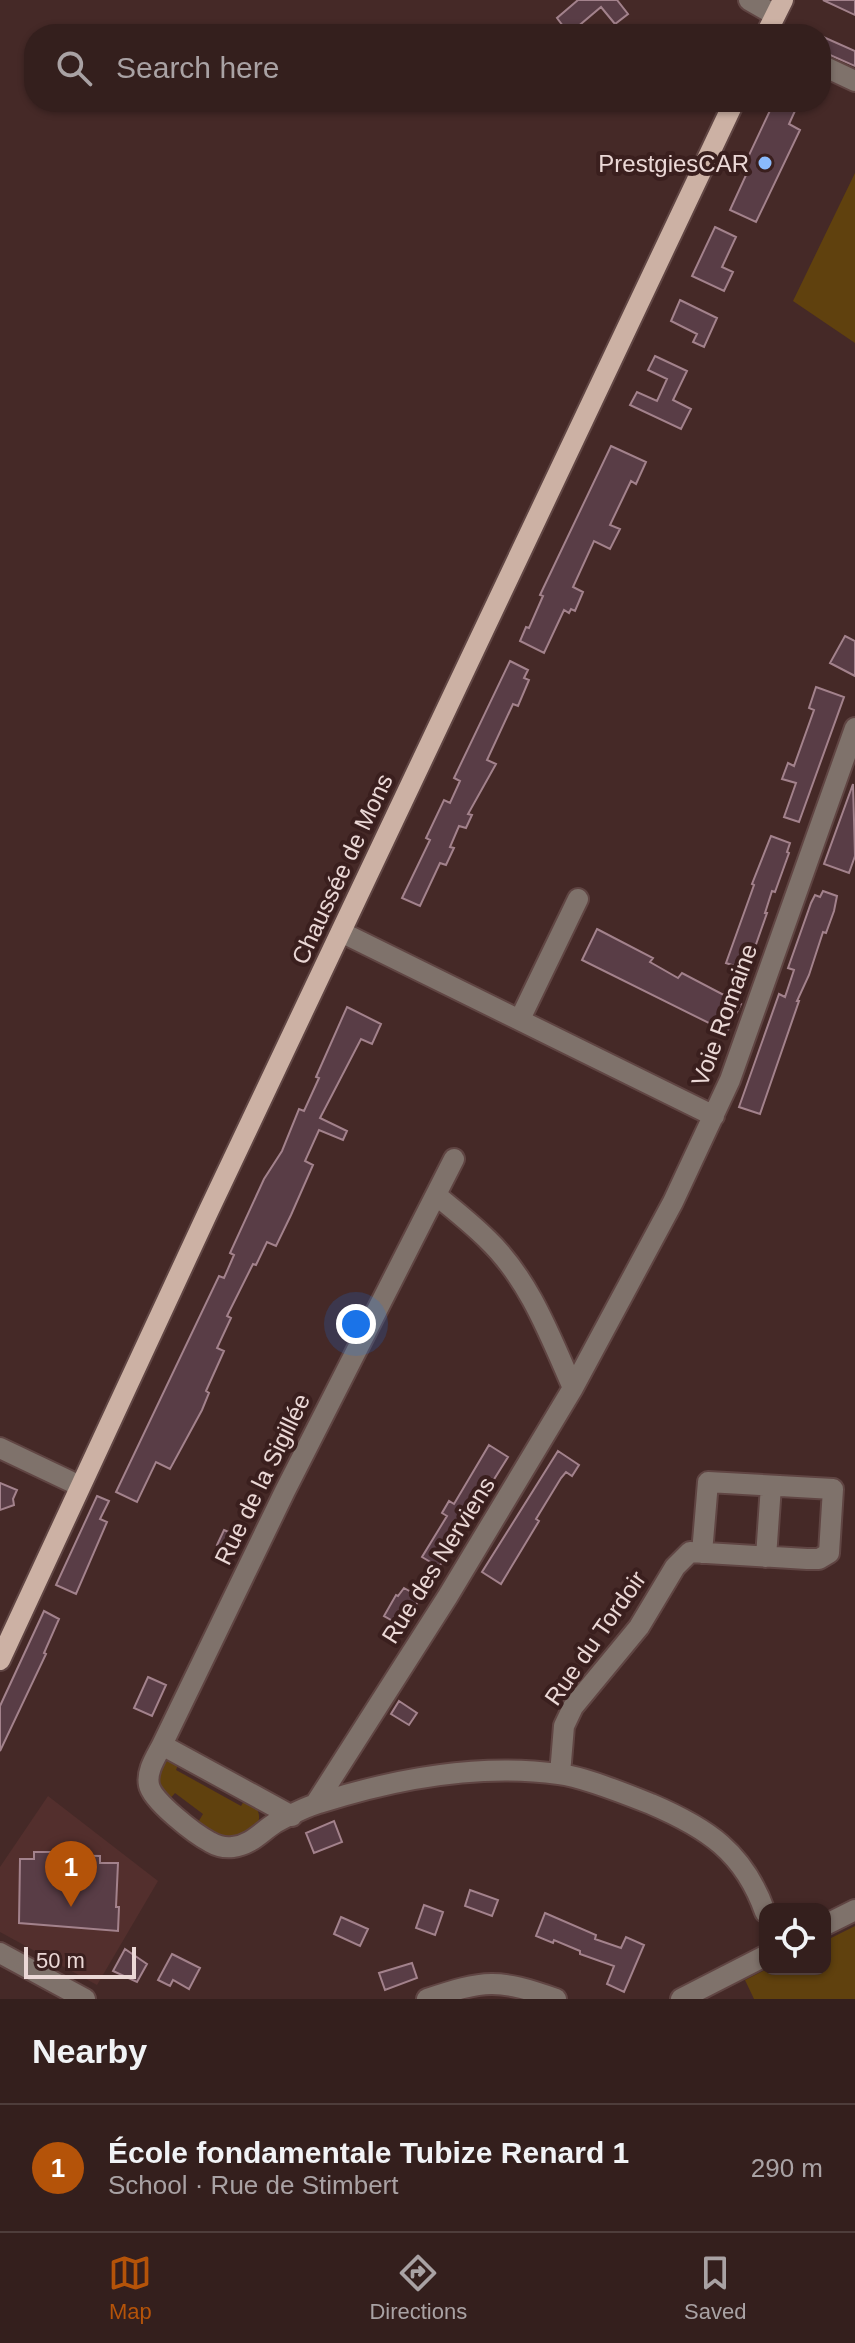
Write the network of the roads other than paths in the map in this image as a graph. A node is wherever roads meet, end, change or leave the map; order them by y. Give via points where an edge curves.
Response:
1 (749, 0) edge
2 (775, 16) edge
3 (831, 70) edge
4 (855, 81) edge
5 (729, 112) edge
6 (855, 728) edge
7 (578, 899) dead end
8 (341, 932) junction
9 (520, 1019) junction
10 (714, 1116) junction
11 (454, 1159) dead end
12 (436, 1195) junction
13 (573, 1388) junction
14 (0, 1448) edge
15 (80, 1486) junction
16 (771, 1486) junction
17 (702, 1553) junction
18 (766, 1557) junction
19 (0, 1660) edge
20 (162, 1745) junction
21 (560, 1774) junction
22 (316, 1803) junction
23 (292, 1816) junction
24 (761, 1903) edge
25 (855, 1910) edge
26 (831, 1922) edge
27 (0, 1953) edge
28 (759, 1959) edge
29 (85, 1999) edge
30 (427, 1999) edge
31 (556, 1999) edge
32 (681, 1999) edge

1 - 2 street
3 - 4 street
5 - 8 main road, Chaussée de Mons
6 - 10 street, Voie Romaine
7 - 9 street
8 - 9 street, Voie Romaine
8 - 15 main road, Chaussée de Mons
9 - 10 street, Voie Romaine
10 - 13 street, Rue des Nerviens
11 - 12 street, Rue de la Sigillée
12 - 13 street via 488,1240 515,1272 541,1315
12 - 20 street, Rue de la Sigillée
13 - 22 street, Rue des Nerviens
14 - 15 street
15 - 19 main road, Chaussée de Mons
16 - 17 street via 708,1482
16 - 18 street
16 - 18 street via 833,1489 829,1553 819,1559
17 - 18 street
17 - 21 street, Rue du Tordoir via 690,1552 675,1567 639,1627 573,1707 564,1726
20 - 23 street
20 - 23 street, Rue de la Sigillée via 148,1777 151,1791 217,1846 242,1845
21 - 22 street via 435,1775
21 - 24 street via 640,1800 710,1834 747,1874
22 - 23 street
25 - 26 street
27 - 29 street
28 - 32 street
30 - 31 street via 474,1984 509,1983

